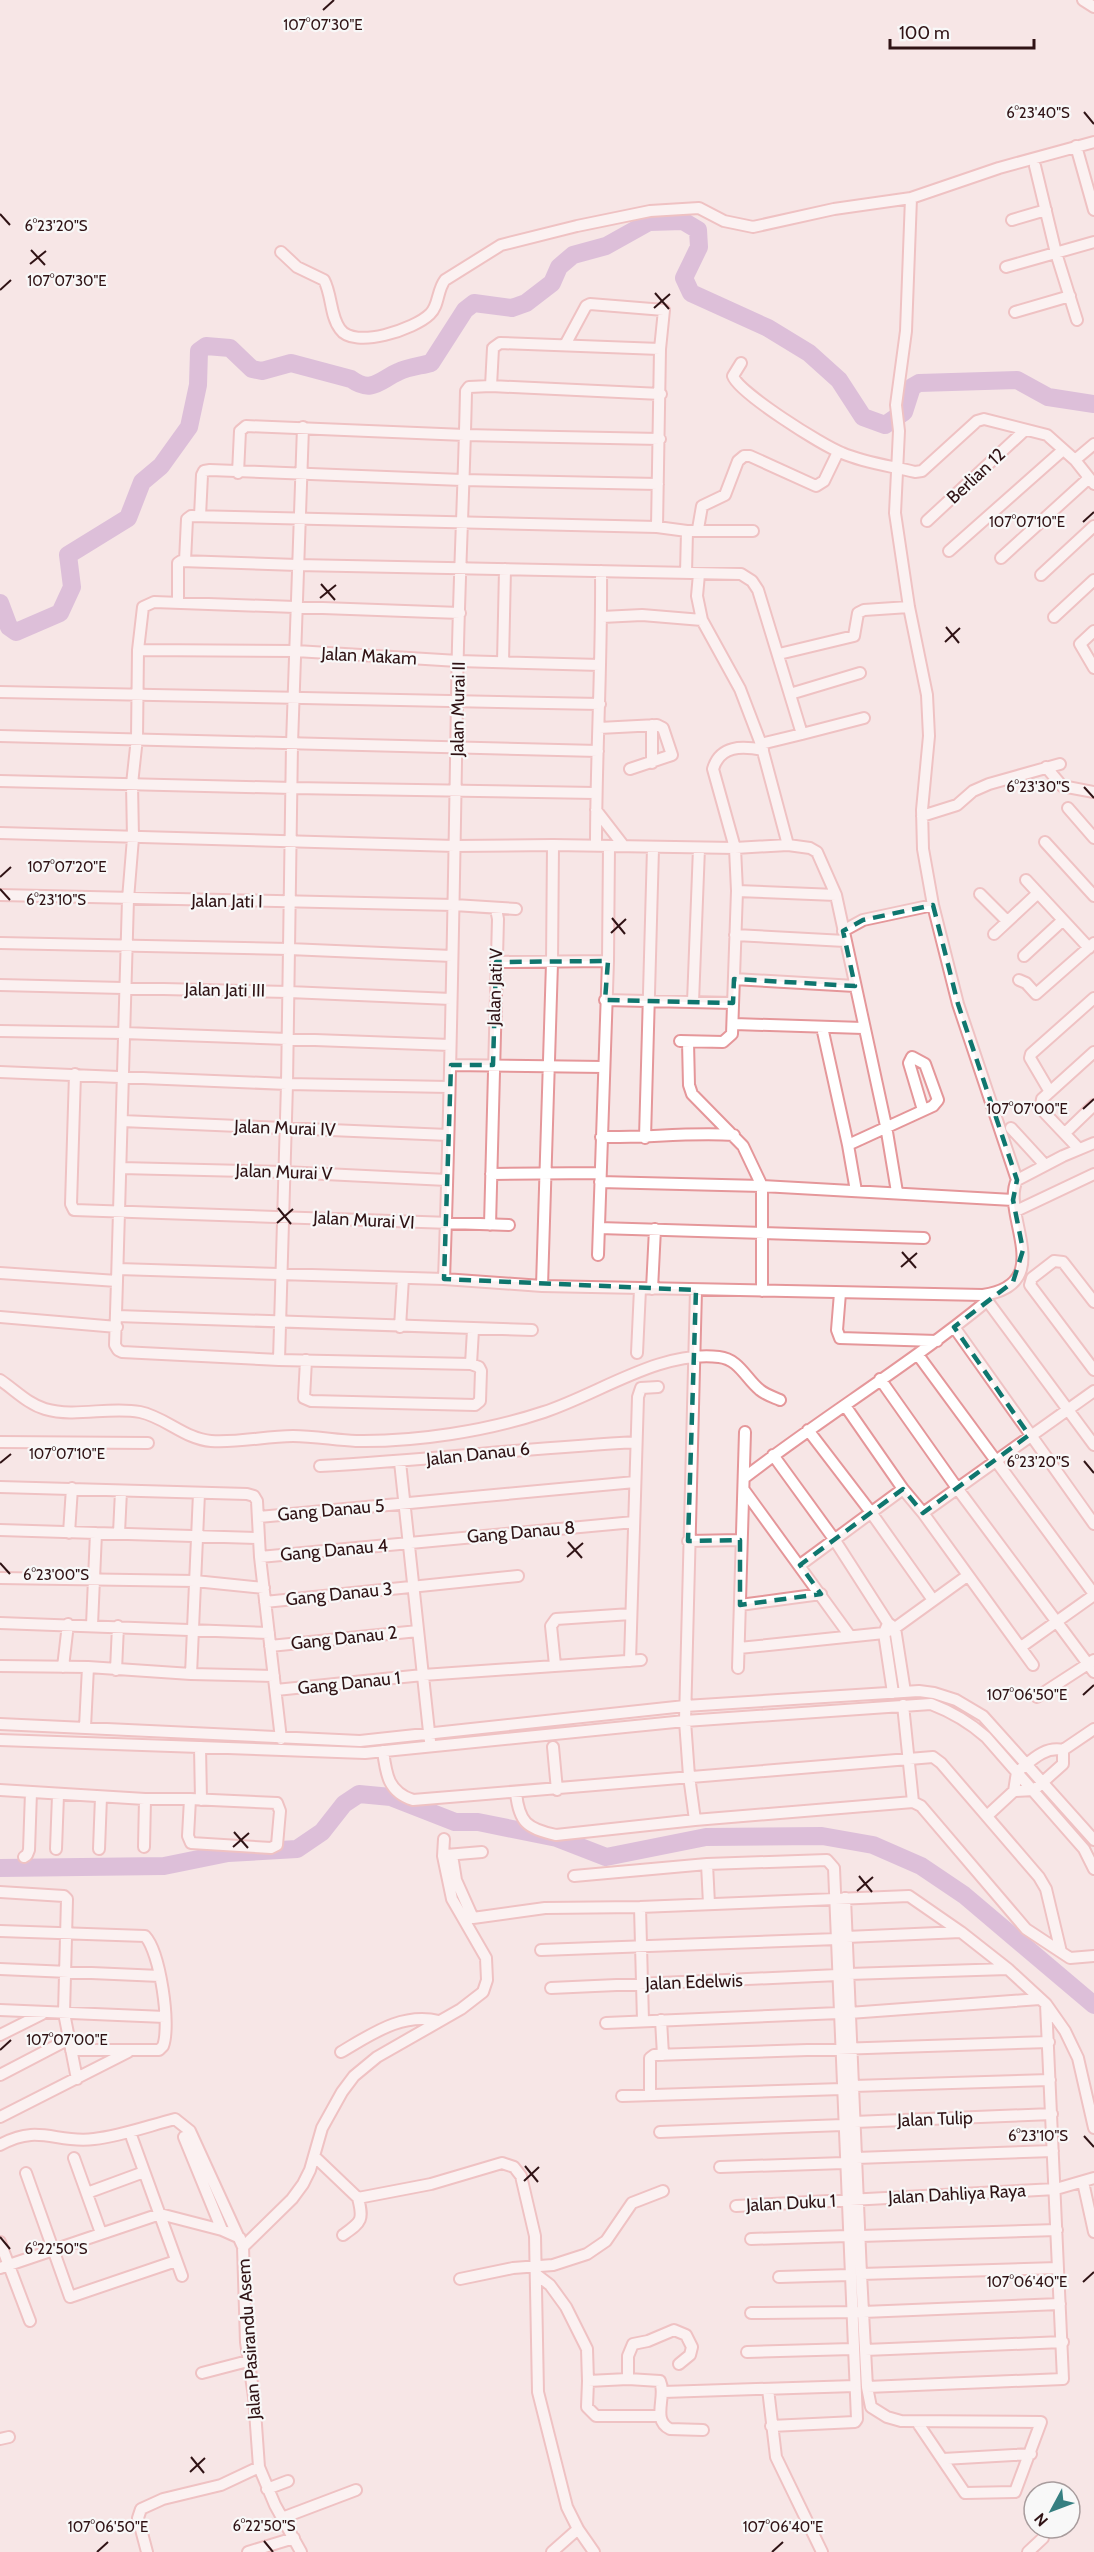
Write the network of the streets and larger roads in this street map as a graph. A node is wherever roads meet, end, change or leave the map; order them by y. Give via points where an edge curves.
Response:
1 (1083, 0) edge
2 (1094, 7) edge
3 (1094, 142) edge
4 (1076, 146) junction
5 (1035, 166) dead end
6 (911, 198) junction
7 (1046, 210) junction
8 (1094, 210) edge
9 (1012, 220) dead end
10 (1094, 242) edge
11 (281, 252) dead end
12 (1056, 253) junction
13 (1006, 267) dead end
14 (1070, 296) junction
15 (1015, 312) dead end
16 (1077, 320) dead end
17 (565, 345) junction
18 (660, 349) junction
19 (741, 363) dead end
20 (491, 386) junction
21 (661, 394) junction
22 (303, 427) junction
23 (1025, 430) junction
24 (465, 435) junction
25 (660, 439) junction
26 (1094, 444) edge
27 (1063, 450) junction
28 (838, 452) junction
29 (1075, 460) junction
30 (897, 467) junction
31 (238, 473) junction
32 (301, 475) junction
33 (462, 480) junction
34 (1091, 481) edge
35 (658, 484) junction
36 (200, 516) junction
37 (299, 520) junction
38 (927, 521) dead end
39 (462, 524) junction
40 (1094, 526) edge
41 (657, 527) junction
42 (692, 530) junction
43 (753, 531) dead end
44 (949, 551) dead end
45 (1001, 558) dead end
46 (185, 561) junction
47 (297, 565) junction
48 (462, 568) junction
49 (506, 569) junction
50 (602, 571) junction
51 (686, 573) junction
52 (699, 574) junction
53 (1041, 575) dead end
54 (1094, 580) edge
55 (178, 603) junction
56 (298, 606) junction
57 (909, 607) junction
58 (460, 614) junction
59 (602, 617) junction
60 (1054, 617) dead end
61 (702, 620) junction
62 (1094, 631) edge
63 (138, 650) junction
64 (296, 651) junction
65 (779, 654) junction
66 (458, 661) junction
67 (503, 662) junction
68 (600, 665) junction
69 (1094, 668) edge
70 (860, 673) dead end
71 (0, 692) edge
72 (138, 694) junction
73 (790, 694) junction
74 (294, 699) junction
75 (457, 701) junction
76 (600, 704) junction
77 (864, 718) dead end
78 (652, 725) junction
79 (599, 728) junction
80 (802, 734) junction
81 (0, 736) edge
82 (137, 738) junction
83 (292, 744) junction
84 (458, 746) junction
85 (762, 747) junction
86 (598, 751) junction
87 (652, 763) junction
88 (1060, 764) dead end
89 (1046, 767) junction
90 (630, 769) dead end
91 (0, 781) edge
92 (132, 784) junction
93 (292, 789) junction
94 (456, 791) junction
95 (1094, 792) edge
96 (595, 793) junction
97 (1068, 808) dead end
98 (596, 810) junction
99 (922, 816) junction
100 (0, 833) edge
101 (133, 838) junction
102 (1094, 838) edge
103 (291, 840) junction
104 (1045, 842) dead end
105 (553, 845) junction
106 (623, 845) junction
107 (788, 845) junction
108 (455, 846) junction
109 (596, 846) junction
110 (609, 846) junction
111 (653, 848) junction
112 (699, 848) junction
113 (735, 848) junction
114 (1026, 880) dead end
115 (737, 891) junction
116 (1038, 893) junction
117 (980, 894) dead end
118 (836, 895) junction
119 (0, 896) edge
120 (1094, 896) edge
121 (128, 899) junction
122 (291, 901) junction
123 (454, 904) junction
124 (933, 905) junction
125 (496, 909) junction
126 (516, 909) dead end
127 (1063, 920) junction
128 (1007, 921) junction
129 (994, 934) dead end
130 (735, 935) junction
131 (844, 936) junction
132 (0, 943) edge
133 (127, 945) junction
134 (1092, 946) edge
135 (290, 949) junction
136 (452, 956) junction
137 (1024, 956) dead end
138 (608, 961) junction
139 (496, 962) junction
140 (552, 963) junction
141 (734, 979) junction
142 (1018, 980) dead end
143 (0, 985) edge
144 (855, 986) junction
145 (125, 988) junction
146 (289, 992) junction
147 (1094, 998) edge
148 (451, 999) junction
149 (605, 1000) junction
150 (650, 1002) junction
151 (693, 1002) junction
152 (733, 1004) junction
153 (734, 1024) junction
154 (822, 1027) junction
155 (863, 1028) junction
156 (0, 1031) edge
157 (124, 1033) junction
158 (287, 1039) junction
159 (450, 1045) junction
160 (1094, 1052) edge
161 (451, 1065) junction
162 (493, 1065) junction
163 (548, 1065) junction
164 (603, 1067) junction
165 (0, 1072) edge
166 (75, 1074) junction
167 (124, 1077) junction
168 (288, 1084) junction
169 (449, 1087) junction
170 (1050, 1092) junction
171 (1094, 1105) edge
172 (923, 1110) dead end
173 (122, 1121) junction
174 (886, 1126) junction
175 (286, 1127) junction
176 (1011, 1128) dead end
177 (1065, 1133) junction
178 (448, 1135) junction
179 (734, 1136) junction
180 (601, 1137) junction
181 (645, 1138) junction
182 (848, 1145) junction
183 (1089, 1147) edge
184 (1045, 1165) junction
185 (121, 1168) junction
186 (284, 1172) junction
187 (491, 1174) junction
188 (544, 1174) junction
189 (1094, 1174) edge
190 (600, 1178) junction
191 (447, 1180) junction
192 (1017, 1180) junction
193 (762, 1186) junction
194 (856, 1191) junction
195 (897, 1192) junction
196 (1013, 1200) junction
197 (1016, 1211) junction
198 (119, 1213) junction
199 (282, 1216) junction
200 (446, 1223) junction
201 (490, 1224) junction
202 (509, 1225) dead end
203 (598, 1228) junction
204 (655, 1229) junction
205 (761, 1231) junction
206 (924, 1238) dead end
207 (598, 1255) dead end
208 (118, 1269) junction
209 (0, 1273) edge
210 (282, 1275) junction
211 (403, 1278) junction
212 (444, 1279) junction
213 (117, 1281) junction
214 (542, 1286) junction
215 (640, 1289) junction
216 (652, 1289) junction
217 (696, 1290) junction
218 (762, 1291) junction
219 (840, 1293) junction
220 (985, 1298) junction
221 (1094, 1302) edge
222 (0, 1317) edge
223 (117, 1321) junction
224 (279, 1321) junction
225 (400, 1327) junction
226 (954, 1327) junction
227 (473, 1330) junction
228 (532, 1330) dead end
229 (937, 1341) junction
230 (637, 1353) dead end
231 (918, 1356) junction
232 (693, 1357) junction
233 (279, 1360) junction
234 (306, 1360) junction
235 (471, 1364) junction
236 (1094, 1370) edge
237 (880, 1379) junction
238 (0, 1380) edge
239 (658, 1387) dead end
240 (1094, 1391) edge
241 (780, 1400) dead end
242 (846, 1407) junction
243 (1068, 1409) junction
244 (808, 1430) junction
245 (746, 1432) dead end
246 (1029, 1435) junction
247 (0, 1442) edge
248 (636, 1442) junction
249 (148, 1443) dead end
250 (1094, 1445) edge
251 (773, 1455) junction
252 (993, 1461) junction
253 (400, 1462) junction
254 (320, 1466) dead end
255 (744, 1478) junction
256 (635, 1482) junction
257 (0, 1487) edge
258 (72, 1488) junction
259 (957, 1488) junction
260 (903, 1489) junction
261 (744, 1490) junction
262 (121, 1491) junction
263 (199, 1493) junction
264 (404, 1504) junction
265 (871, 1512) junction
266 (923, 1513) junction
267 (259, 1517) junction
268 (634, 1522) junction
269 (1094, 1524) edge
270 (0, 1530) edge
271 (69, 1533) junction
272 (96, 1533) junction
273 (119, 1533) junction
274 (198, 1537) junction
275 (258, 1538) junction
276 (834, 1539) junction
277 (740, 1540) junction
278 (688, 1541) junction
279 (408, 1543) junction
280 (260, 1557) junction
281 (800, 1565) junction
282 (518, 1576) dead end
283 (967, 1576) junction
284 (0, 1578) edge
285 (93, 1580) junction
286 (195, 1581) junction
287 (413, 1587) junction
288 (264, 1588) junction
289 (821, 1594) junction
290 (1094, 1595) edge
291 (933, 1600) junction
292 (265, 1602) junction
293 (740, 1605) junction
294 (631, 1614) junction
295 (1055, 1621) junction
296 (0, 1623) edge
297 (68, 1624) junction
298 (92, 1625) junction
299 (118, 1626) junction
300 (889, 1628) junction
301 (192, 1630) junction
302 (418, 1631) junction
303 (269, 1632) junction
304 (850, 1636) junction
305 (270, 1646) junction
306 (1022, 1647) junction
307 (739, 1648) junction
308 (555, 1665) junction
309 (1033, 1665) dead end
310 (1092, 1665) edge
311 (0, 1666) edge
312 (88, 1666) junction
313 (63, 1667) junction
314 (738, 1668) dead end
315 (116, 1670) junction
316 (191, 1674) junction
317 (423, 1675) junction
318 (274, 1677) junction
319 (276, 1690) junction
320 (919, 1691) junction
321 (905, 1692) junction
322 (893, 1693) junction
323 (1037, 1697) dead end
324 (920, 1704) junction
325 (903, 1705) junction
326 (685, 1706) junction
327 (685, 1721) junction
328 (0, 1724) edge
329 (85, 1727) junction
330 (1094, 1729) edge
331 (429, 1735) junction
332 (281, 1739) junction
333 (0, 1740) edge
334 (200, 1747) junction
335 (431, 1747) junction
336 (553, 1747) dead end
337 (1063, 1750) junction
338 (383, 1751) junction
339 (910, 1759) junction
340 (1027, 1764) junction
341 (1017, 1772) junction
342 (689, 1776) junction
343 (1044, 1782) junction
344 (0, 1790) edge
345 (557, 1790) junction
346 (1034, 1790) junction
347 (1014, 1791) junction
348 (31, 1792) junction
349 (516, 1793) junction
350 (57, 1795) junction
351 (101, 1797) junction
352 (145, 1799) junction
353 (195, 1800) junction
354 (913, 1802) junction
355 (988, 1815) junction
356 (695, 1820) junction
357 (444, 1839) dead end
358 (1094, 1840) edge
359 (144, 1847) dead end
360 (56, 1849) dead end
361 (99, 1850) dead end
362 (482, 1852) dead end
363 (447, 1855) junction
364 (24, 1857) dead end
365 (707, 1864) junction
366 (1094, 1869) edge
367 (574, 1876) dead end
368 (0, 1892) edge
369 (840, 1898) junction
370 (709, 1904) junction
371 (640, 1908) junction
372 (0, 1931) edge
373 (961, 1932) junction
374 (65, 1934) junction
375 (841, 1938) junction
376 (641, 1946) junction
377 (541, 1950) dead end
378 (1061, 1952) junction
379 (1094, 1956) edge
380 (0, 1969) edge
381 (1008, 1969) junction
382 (65, 1973) junction
383 (843, 1975) junction
384 (160, 1976) junction
385 (642, 1984) junction
386 (551, 1988) dead end
387 (1043, 2001) junction
388 (0, 2010) edge
389 (44, 2013) junction
390 (64, 2013) junction
391 (844, 2013) junction
392 (165, 2017) junction
393 (661, 2020) junction
394 (439, 2021) junction
395 (643, 2021) junction
396 (606, 2023) dead end
397 (0, 2035) edge
398 (1049, 2042) junction
399 (70, 2045) junction
400 (846, 2049) junction
401 (130, 2051) junction
402 (340, 2052) dead end
403 (663, 2055) junction
404 (0, 2075) edge
405 (77, 2079) junction
406 (1050, 2080) junction
407 (847, 2088) junction
408 (650, 2095) junction
409 (622, 2096) dead end
410 (1052, 2114) junction
411 (0, 2117) edge
412 (849, 2123) junction
413 (1094, 2128) edge
414 (660, 2132) dead end
415 (184, 2137) dead end
416 (132, 2138) dead end
417 (0, 2143) edge
418 (1053, 2151) junction
419 (314, 2156) junction
420 (74, 2158) dead end
421 (856, 2158) junction
422 (844, 2163) junction
423 (720, 2167) dead end
424 (144, 2172) junction
425 (26, 2173) dead end
426 (1088, 2180) edge
427 (1056, 2189) junction
428 (663, 2191) dead end
429 (87, 2193) junction
430 (358, 2198) junction
431 (846, 2200) junction
432 (858, 2200) junction
433 (736, 2206) dead end
434 (160, 2214) junction
435 (222, 2230) junction
436 (1057, 2230) junction
437 (1094, 2232) edge
438 (101, 2233) junction
439 (343, 2235) dead end
440 (848, 2236) junction
441 (860, 2236) junction
442 (751, 2239) dead end
443 (0, 2242) edge
444 (242, 2242) junction
445 (53, 2250) junction
446 (176, 2261) junction
447 (4, 2266) edge
448 (1058, 2268) junction
449 (537, 2270) junction
450 (855, 2275) junction
451 (182, 2276) dead end
452 (779, 2277) dead end
453 (460, 2279) dead end
454 (1060, 2304) junction
455 (857, 2312) junction
456 (751, 2313) dead end
457 (30, 2321) dead end
458 (1062, 2342) junction
459 (852, 2349) junction
460 (865, 2350) junction
461 (747, 2352) dead end
462 (248, 2361) junction
463 (680, 2364) dead end
464 (202, 2373) dead end
465 (628, 2379) junction
466 (588, 2381) junction
467 (855, 2386) junction
468 (867, 2387) junction
469 (768, 2389) junction
470 (663, 2392) junction
471 (660, 2416) junction
472 (917, 2422) junction
473 (771, 2426) junction
474 (703, 2430) dead end
475 (1031, 2454) junction
476 (943, 2459) junction
477 (259, 2466) junction
478 (288, 2481) dead end
479 (267, 2489) junction
480 (356, 2490) dead end
481 (282, 2518) junction
482 (578, 2529) junction
483 (294, 2538) junction
484 (1041, 2540) edge
485 (147, 2552) edge
486 (248, 2552) edge
487 (301, 2552) edge
488 (552, 2552) edge
489 (594, 2552) edge
490 (822, 2552) edge
491 (1028, 2552) edge

1 - 2 street
3 - 4 street
4 - 6 street
4 - 8 street
5 - 7 street
6 - 11 street via 834,209 753,227 724,222 699,208 650,211 501,245 445,280 432,312 419,323 376,336 352,338 344,334 337,324 324,280 297,267
6 - 30 street via 906,331 896,405
7 - 9 street
7 - 12 street
10 - 12 street
12 - 13 street
12 - 14 street
14 - 15 street
14 - 16 street
17 - 18 street
17 - 18 street via 590,304 664,309
17 - 20 street via 496,344
18 - 21 street
19 - 28 street via 733,376 740,388
20 - 21 street, Jalan Murai II
20 - 24 street, Jalan Murai II via 467,389
21 - 25 street
22 - 24 street
22 - 31 street via 243,427
22 - 32 street
23 - 27 street via 1047,435
23 - 30 street via 980,419 922,471
23 - 38 street, Berlian 12
24 - 25 street
24 - 33 street, Jalan Murai II
25 - 35 street
26 - 29 street
27 - 29 street
27 - 44 street
28 - 30 street
28 - 42 street via 824,481 816,486 744,456 738,461 725,495 702,506
29 - 34 street
30 - 57 street via 895,513
31 - 32 street
31 - 36 street via 203,472
32 - 33 street
32 - 37 street
33 - 35 street
33 - 39 street, Jalan Murai II
34 - 45 street
35 - 41 street
36 - 37 street
36 - 46 street via 187,519
37 - 39 street
37 - 47 street
39 - 41 street
39 - 48 street, Jalan Murai II
40 - 53 street
41 - 42 street
42 - 43 street
42 - 51 street
46 - 47 street
46 - 55 street via 178,563
47 - 48 street
47 - 56 street
48 - 49 street
48 - 58 street, Jalan Murai II
49 - 50 street
49 - 67 street
50 - 51 street
50 - 59 street
51 - 52 street
52 - 61 street
52 - 65 street via 741,574 752,581
54 - 60 street
55 - 56 street
55 - 63 street via 154,602 142,607
56 - 58 street
56 - 64 street
57 - 65 street via 864,610 858,614 854,636
57 - 99 street via 927,695
58 - 66 street, Jalan Murai II
59 - 61 street via 642,615
59 - 68 street
61 - 85 street via 740,689
62 - 69 street via 1080,644
63 - 64 street, Jalan Makam
63 - 72 street
64 - 66 street, Jalan Makam
64 - 74 street
65 - 73 street
66 - 67 street, Jalan Makam
66 - 75 street, Jalan Murai II
67 - 68 street, Jalan Makam
68 - 76 street
70 - 73 street
71 - 72 street
72 - 74 street
72 - 82 street
73 - 80 street
74 - 75 street
74 - 83 street
75 - 76 street
75 - 84 street, Jalan Murai II
76 - 79 street
77 - 80 street
78 - 79 street
78 - 87 street
78 - 87 street via 663,728 673,752
79 - 86 street
80 - 85 street
81 - 82 street
82 - 83 street
82 - 92 street
83 - 84 street
83 - 93 street
84 - 86 street
84 - 94 street, Jalan Murai II
85 - 107 street
85 - 113 street via 745,746 723,752 713,769
86 - 96 street
87 - 90 street
88 - 89 street
89 - 95 street via 1062,786
89 - 99 street via 989,784 957,805
91 - 92 street
92 - 93 street
92 - 101 street
93 - 94 street
93 - 103 street
94 - 96 street
94 - 108 street, Jalan Murai II
96 - 98 street
97 - 102 street
98 - 106 street
98 - 109 street
99 - 124 street via 923,849
100 - 101 street
101 - 103 street
101 - 121 street
103 - 108 street
103 - 122 street
104 - 120 street
105 - 108 street
105 - 109 street
105 - 140 street
106 - 110 street
106 - 111 street
107 - 113 street
107 - 118 street via 817,852
108 - 123 street, Jalan Murai II
109 - 110 street
110 - 138 street
111 - 112 street
111 - 150 street
112 - 113 street
112 - 151 street
113 - 115 street
114 - 116 street
115 - 118 street
115 - 130 street
116 - 127 street
116 - 128 street
117 - 128 street
118 - 131 street
119 - 121 street, Jalan Jati I
121 - 122 street, Jalan Jati I
121 - 133 street
122 - 123 street, Jalan Jati I
122 - 135 street
123 - 125 street, Jalan Jati I
123 - 136 street, Jalan Murai II
124 - 131 street via 863,920
124 - 192 street via 958,1004
125 - 126 street, Jalan Jati I
125 - 139 street, Jalan Jati V
127 - 134 street
127 - 137 street
128 - 129 street
130 - 131 street
130 - 141 street
131 - 144 street
132 - 133 street
133 - 135 street
133 - 145 street
134 - 142 street via 1036,994
135 - 136 street
135 - 146 street
136 - 148 street, Jalan Murai II
138 - 140 street
138 - 149 street
139 - 140 street
139 - 162 street, Jalan Jati V
140 - 163 street
141 - 144 street
141 - 152 street
143 - 145 street, Jalan Jati III
144 - 155 street
145 - 146 street, Jalan Jati III
145 - 157 street
146 - 148 street, Jalan Jati III
146 - 158 street
147 - 170 street via 1031,1054
148 - 159 street, Jalan Murai II
149 - 150 street
149 - 164 street
150 - 151 street
150 - 181 street
151 - 152 street
152 - 153 street
153 - 154 street
153 - 179 street via 732,1034 723,1042 684,1041 692,1094
154 - 155 street
154 - 182 street
155 - 174 street
156 - 157 street
157 - 158 street
157 - 167 street
158 - 159 street
158 - 168 street
159 - 161 street, Jalan Murai II
160 - 170 street
161 - 162 street
161 - 169 street, Jalan Murai II
162 - 163 street
162 - 187 street, Jalan Jati V
163 - 164 street
163 - 188 street
164 - 180 street
165 - 166 street
166 - 167 street
166 - 198 street, Jalan Murai VI via 71,1206 74,1210
167 - 168 street
167 - 173 street
168 - 169 street
168 - 175 street
169 - 178 street, Jalan Murai II
170 - 177 street via 1042,1099 1043,1111
171 - 177 street
172 - 174 street
173 - 175 street, Jalan Murai IV
173 - 185 street
174 - 182 street
174 - 195 street
175 - 178 street, Jalan Murai IV
175 - 186 street
176 - 184 street
177 - 183 street
178 - 191 street, Jalan Murai II
179 - 181 street via 707,1133
179 - 193 street
180 - 181 street
180 - 190 street
182 - 194 street
183 - 184 street
184 - 192 street
185 - 186 street, Jalan Murai V
185 - 198 street
186 - 191 street, Jalan Murai V
186 - 199 street
187 - 188 street
187 - 201 street, Jalan Jati V
188 - 190 street
188 - 214 street
189 - 197 street
190 - 193 street
190 - 203 street
191 - 200 street, Jalan Murai II
192 - 196 street
193 - 194 street
193 - 205 street
194 - 195 street
195 - 196 street
196 - 197 street
197 - 220 street via 1023,1250 1017,1275 1006,1288
198 - 199 street, Jalan Murai VI
198 - 208 street
199 - 200 street, Jalan Murai VI
199 - 210 street
200 - 201 street, Jalan Murai VI
200 - 212 street, Jalan Murai II
201 - 202 street, Jalan Murai VI
203 - 204 street
203 - 207 street
204 - 205 street
204 - 216 street
205 - 206 street
205 - 218 street
208 - 210 street
208 - 213 street
209 - 213 street
210 - 211 street
210 - 224 street
211 - 212 street
211 - 225 street
212 - 214 street
213 - 223 street
214 - 215 street
215 - 216 street
215 - 230 street
216 - 217 street
217 - 218 street
217 - 232 street
218 - 219 street
219 - 220 street via 875,1291
219 - 229 street via 840,1338
220 - 226 street
220 - 243 street
221 - 236 street via 1063,1262 1054,1261 1032,1278 1030,1285
222 - 223 street
223 - 224 street
223 - 233 street via 115,1345 122,1352
224 - 225 street
224 - 233 street
225 - 227 street
226 - 229 street
226 - 246 street
227 - 228 street
227 - 235 street
229 - 231 street
231 - 237 street
231 - 252 street
232 - 238 street via 649,1366 543,1412 481,1428 402,1440 282,1436 212,1441 194,1437 144,1413 65,1413 46,1409
232 - 241 street via 721,1356 738,1365 761,1391
232 - 278 street
233 - 234 street
234 - 235 street
234 - 235 street via 304,1398 311,1401 475,1405 480,1401 482,1371
237 - 242 street
237 - 259 street
239 - 248 street via 639,1390
240 - 243 street
242 - 244 street
242 - 260 street
243 - 246 street
243 - 250 street
244 - 251 street
244 - 265 street
245 - 255 street
246 - 252 street
246 - 269 street
247 - 249 street
248 - 253 street, Jalan Danau 6
248 - 256 street
251 - 255 street
251 - 276 street
252 - 259 street
252 - 290 street
253 - 254 street, Jalan Danau 6
253 - 264 street
255 - 261 street
256 - 264 street, Gang Danau 5
256 - 268 street
257 - 258 street
258 - 262 street
258 - 271 street
259 - 266 street
259 - 295 street
260 - 265 street
260 - 266 street
261 - 277 street
261 - 281 street
262 - 263 street
262 - 273 street
263 - 267 street via 254,1496
263 - 274 street
264 - 267 street, Gang Danau 5
264 - 279 street
265 - 276 street
265 - 291 street
266 - 283 street
267 - 275 street
268 - 279 street, Gang Danau 8
268 - 294 street
270 - 271 street
271 - 272 street
272 - 273 street
272 - 285 street
273 - 274 street
274 - 275 street
274 - 286 street
275 - 280 street
276 - 281 street
276 - 300 street
277 - 278 street
277 - 293 street
278 - 326 street
279 - 280 street, Gang Danau 4
279 - 287 street
280 - 288 street
281 - 289 street
282 - 287 street, Gang Danau 3
283 - 291 street
283 - 306 street
284 - 285 street
285 - 286 street
285 - 298 street
286 - 288 street
286 - 301 street
287 - 292 street, Gang Danau 3
287 - 302 street
288 - 292 street
289 - 293 street
289 - 304 street
290 - 295 street
291 - 300 street
292 - 303 street
293 - 307 street
294 - 308 street via 556,1619 551,1626
294 - 308 street, Gang Danau 1 via 635,1661
295 - 306 street
295 - 310 street
296 - 297 street
297 - 298 street
297 - 313 street
298 - 299 street
299 - 301 street
299 - 315 street
300 - 304 street
300 - 321 street
300 - 322 street
301 - 303 street
301 - 316 street
302 - 305 street, Gang Danau 2
302 - 317 street
303 - 305 street
304 - 307 street
305 - 318 street
306 - 309 street
307 - 314 street
308 - 317 street, Gang Danau 1
310 - 323 street
311 - 313 street
312 - 313 street
312 - 315 street
312 - 329 street
315 - 316 street
316 - 318 street
317 - 319 street, Gang Danau 1
317 - 331 street
318 - 319 street
319 - 332 street
320 - 321 street
320 - 324 street
320 - 340 street via 956,1700 983,1716
321 - 322 street
322 - 326 street
324 - 325 street
324 - 341 street via 948,1710 973,1725
325 - 327 street
325 - 339 street
326 - 327 street
326 - 331 street
327 - 335 street
327 - 342 street
328 - 329 street
329 - 332 street
330 - 337 street
331 - 332 street via 360,1741
331 - 335 street
333 - 334 street
334 - 338 street
334 - 353 street
335 - 338 street
336 - 345 street
337 - 340 street via 1050,1749
337 - 343 street via 1063,1764
338 - 349 street via 390,1784 397,1793 413,1800
339 - 342 street
339 - 354 street
339 - 355 street via 937,1759
340 - 341 street
340 - 343 street
341 - 346 street
341 - 347 street
342 - 345 street
342 - 356 street
343 - 346 street
343 - 358 street
344 - 348 street
345 - 349 street
346 - 347 street
346 - 366 street via 1084,1849
347 - 355 street
348 - 350 street
348 - 364 street via 28,1850
349 - 356 street via 518,1812 526,1823 556,1835
350 - 351 street
350 - 360 street
351 - 352 street
351 - 361 street
352 - 353 street
352 - 359 street
353 - 353 street via 277,1803 277,1845 271,1848 191,1843 188,1836
354 - 356 street
354 - 378 street via 921,1806 1022,1925
355 - 378 street via 1044,1884
357 - 363 street, Jalan Pasirandu Asem
362 - 363 street
363 - 371 street via 473,1918 545,1908
363 - 394 street, Jalan Pasirandu Asem via 452,1899 486,1958 487,1972 486,1987 480,1996
365 - 367 street
365 - 369 street via 826,1860 834,1868
365 - 370 street
368 - 374 street via 64,1896
369 - 370 street
369 - 373 street via 909,1896
369 - 375 street
370 - 371 street
371 - 376 street
372 - 374 street
373 - 375 street
373 - 381 street
374 - 382 street
374 - 384 street via 145,1936
375 - 376 street
375 - 383 street
376 - 377 street
376 - 385 street
378 - 379 street via 1076,1959
380 - 382 street
381 - 383 street, Jalan Edelwis
381 - 387 street
382 - 384 street
382 - 390 street
383 - 385 street, Jalan Edelwis
383 - 391 street
384 - 392 street
385 - 386 street, Jalan Edelwis
385 - 395 street
387 - 391 street
387 - 398 street
387 - 413 street via 1065,2031 1078,2058
388 - 389 street
389 - 390 street
389 - 397 street
390 - 392 street
390 - 399 street
391 - 393 street
391 - 400 street
392 - 401 street via 163,2046 159,2050
393 - 395 street
393 - 403 street
394 - 402 street via 417,2017 402,2021
394 - 419 street, Jalan Pasirandu Asem via 377,2057 354,2076 322,2128
395 - 396 street
398 - 400 street
398 - 406 street
399 - 401 street
399 - 404 street
399 - 405 street
400 - 403 street
400 - 407 street
401 - 405 street
403 - 408 street via 650,2058
405 - 411 street
406 - 407 street
406 - 410 street
407 - 408 street
407 - 412 street
408 - 409 street
410 - 412 street, Jalan Tulip
410 - 418 street
412 - 414 street, Jalan Tulip
412 - 421 street
412 - 422 street
415 - 435 street
416 - 424 street
417 - 444 street via 37,2133 73,2140 96,2139 175,2119 190,2131
418 - 421 street
418 - 427 street
419 - 430 street
419 - 444 street, Jalan Pasirandu Asem via 292,2199
420 - 429 street
421 - 432 street
422 - 423 street
422 - 431 street
424 - 429 street
424 - 434 street
425 - 445 street
426 - 427 street, Jalan Dahliya Raya
426 - 437 street
427 - 432 street, Jalan Dahliya Raya
427 - 436 street
428 - 449 street via 632,2203 610,2235 594,2250
429 - 438 street
430 - 439 street via 362,2219
430 - 449 street via 509,2164 518,2171 523,2183 536,2236
431 - 432 street, Jalan Dahliya Raya
431 - 433 street, Jalan Duku 1
431 - 440 street
432 - 441 street
434 - 435 street
434 - 438 street
434 - 446 street
435 - 444 street
436 - 441 street
436 - 448 street
438 - 445 street
440 - 442 street
440 - 450 street
441 - 450 street
443 - 447 street
444 - 462 street, Jalan Pasirandu Asem
445 - 446 street via 70,2297
445 - 447 street
446 - 451 street
447 - 457 street
448 - 450 street
448 - 454 street
449 - 453 street
449 - 466 street via 566,2307 587,2349
449 - 482 street via 538,2392 567,2507
450 - 452 street
450 - 455 street
454 - 455 street
454 - 458 street
455 - 456 street
455 - 459 street
455 - 460 street
458 - 460 street
458 - 468 street via 1063,2379
459 - 461 street
459 - 467 street
460 - 468 street
462 - 464 street
462 - 477 street, Jalan Pasirandu Asem
463 - 465 street via 692,2347 686,2335 674,2330 633,2344 628,2356
465 - 466 street
465 - 470 street via 660,2380
466 - 471 street via 587,2407 596,2416
467 - 469 street
467 - 473 street via 855,2422
468 - 472 street via 871,2407 878,2412 901,2421
469 - 470 street
469 - 473 street
470 - 471 street
471 - 474 street via 670,2429
472 - 475 street via 1041,2422
472 - 476 street
473 - 490 street via 778,2463
475 - 476 street
475 - 476 street via 1015,2492 970,2495 960,2489
477 - 479 street, Jalan Pasirandu Asem
477 - 485 street via 227,2483 142,2508 138,2518
478 - 479 street
479 - 481 street, Jalan Pasirandu Asem
480 - 481 street
481 - 483 street, Jalan Pasirandu Asem
482 - 488 street
482 - 489 street
483 - 486 street
483 - 487 street, Jalan Pasirandu Asem
484 - 491 street

